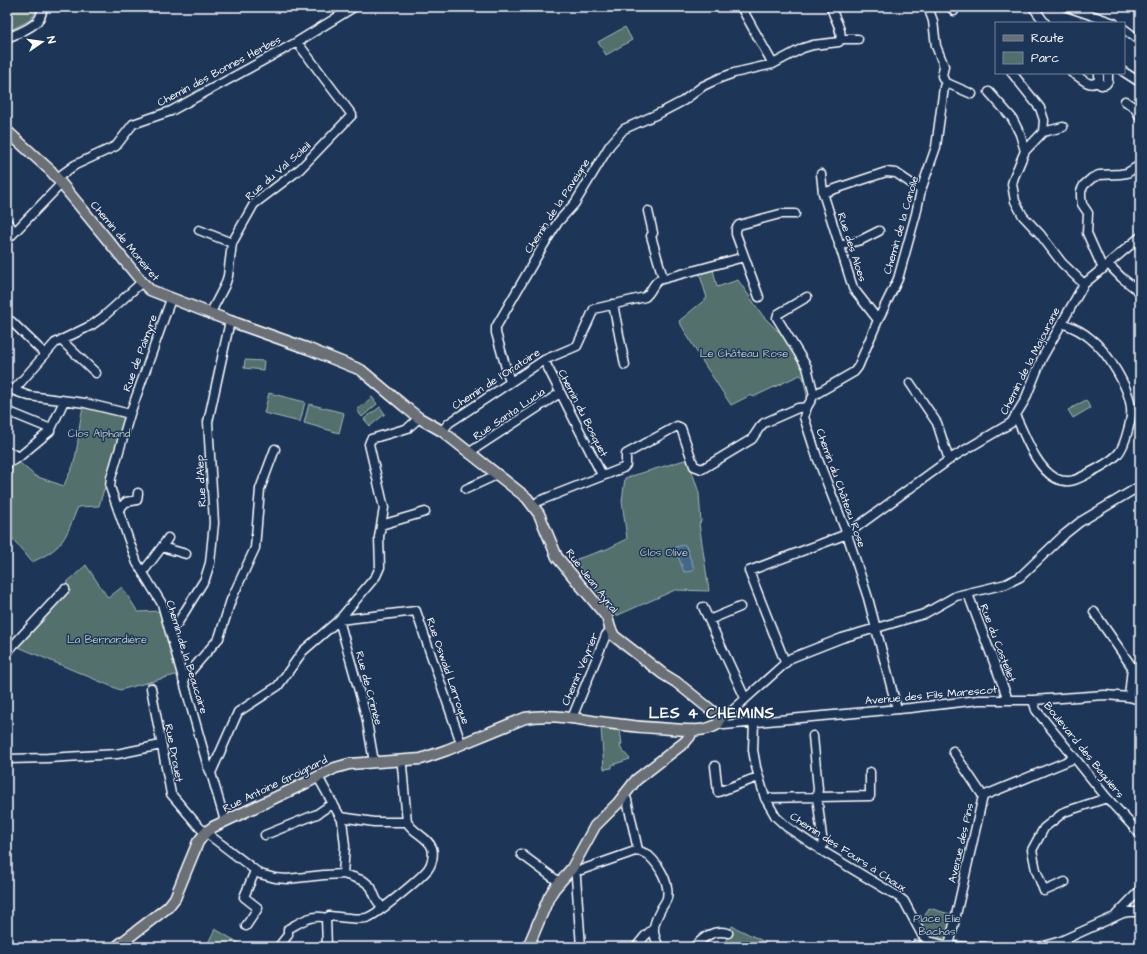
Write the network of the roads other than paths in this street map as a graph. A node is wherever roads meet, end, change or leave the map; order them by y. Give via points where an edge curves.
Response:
1 (42, 7) edge
2 (354, 7) edge
3 (741, 7) edge
4 (831, 7) edge
5 (928, 7) edge
6 (1033, 7) edge
7 (1067, 7) edge
8 (1043, 22) edge
9 (1111, 22) edge
10 (1125, 30) edge
11 (7, 38) edge
12 (840, 39) junction
13 (858, 39) dead end
14 (1140, 41) edge
15 (297, 42) junction
16 (773, 64) junction
17 (1125, 73) edge
18 (1013, 74) edge
19 (1074, 74) edge
20 (1099, 74) edge
21 (1108, 74) edge
22 (1138, 81) dead end
23 (1097, 82) junction
24 (946, 84) junction
25 (989, 92) dead end
26 (972, 94) dead end
27 (1125, 101) dead end
28 (1140, 117) edge
29 (1063, 127) dead end
30 (7, 131) edge
31 (1043, 132) junction
32 (1025, 150) junction
33 (1140, 165) edge
34 (821, 174) dead end
35 (59, 181) junction
36 (921, 190) junction
37 (823, 193) junction
38 (648, 211) dead end
39 (796, 214) dead end
40 (7, 222) edge
41 (199, 230) dead end
42 (14, 231) junction
43 (879, 231) dead end
44 (1139, 239) edge
45 (7, 240) edge
46 (232, 243) junction
47 (839, 246) junction
48 (744, 257) junction
49 (1105, 266) junction
50 (663, 278) junction
51 (142, 282) junction
52 (1084, 284) junction
53 (1140, 292) edge
54 (759, 297) dead end
55 (807, 297) dead end
56 (171, 299) junction
57 (613, 304) junction
58 (210, 314) junction
59 (7, 319) edge
60 (878, 320) junction
61 (230, 321) junction
62 (1062, 322) junction
63 (61, 340) junction
64 (45, 354) junction
65 (544, 360) junction
66 (625, 365) dead end
67 (96, 373) dead end
68 (510, 382) junction
69 (910, 383) dead end
70 (10, 389) edge
71 (560, 392) junction
72 (814, 395) junction
73 (64, 401) junction
74 (807, 407) junction
75 (7, 411) edge
76 (130, 414) junction
77 (1016, 417) junction
78 (419, 418) junction
79 (50, 429) junction
80 (442, 431) junction
81 (275, 449) dead end
82 (7, 451) edge
83 (470, 454) junction
84 (19, 457) junction
85 (949, 460) junction
86 (7, 464) edge
87 (494, 473) junction
88 (602, 476) junction
89 (1140, 486) edge
90 (466, 489) dead end
91 (138, 493) dead end
92 (533, 506) junction
93 (118, 510) junction
94 (425, 512) dead end
95 (381, 525) junction
96 (847, 534) junction
97 (168, 538) dead end
98 (162, 548) junction
99 (186, 554) dead end
100 (143, 572) junction
101 (65, 589) dead end
102 (968, 594) junction
103 (703, 607) dead end
104 (740, 607) dead end
105 (1094, 612) dead end
106 (339, 620) junction
107 (710, 620) junction
108 (876, 628) junction
109 (169, 629) junction
110 (611, 630) junction
111 (7, 652) edge
112 (785, 662) junction
113 (183, 680) junction
114 (151, 688) dead end
115 (1128, 697) junction
116 (745, 698) junction
117 (1007, 699) junction
118 (1033, 700) junction
119 (1140, 700) edge
120 (897, 709) junction
121 (572, 718) junction
122 (721, 722) junction
123 (754, 722) junction
124 (692, 730) junction
125 (813, 736) dead end
126 (461, 743) junction
127 (161, 745) junction
128 (953, 751) dead end
129 (1075, 758) junction
130 (7, 759) edge
131 (374, 762) junction
132 (402, 766) dead end
133 (716, 766) dead end
134 (870, 772) dead end
135 (211, 773) junction
136 (318, 777) junction
137 (758, 777) junction
138 (623, 795) junction
139 (817, 796) junction
140 (983, 796) junction
141 (764, 798) junction
142 (1106, 798) junction
143 (333, 803) junction
144 (341, 817) junction
145 (225, 821) junction
146 (407, 822) junction
147 (206, 832) junction
148 (1140, 834) edge
149 (265, 835) dead end
150 (638, 850) junction
151 (820, 850) junction
152 (521, 854) dead end
153 (572, 868) junction
154 (255, 871) junction
155 (343, 874) junction
156 (559, 882) junction
157 (1065, 882) dead end
158 (1140, 890) edge
159 (382, 908) junction
160 (1140, 912) edge
161 (1114, 917) junction
162 (326, 918) junction
163 (246, 926) dead end
164 (654, 928) junction
165 (728, 933) dead end
166 (929, 943) edge
167 (949, 946) junction
168 (116, 947) edge
169 (282, 947) edge
170 (327, 947) edge
171 (528, 947) edge
172 (581, 947) edge
173 (636, 947) edge
174 (659, 947) edge
175 (694, 947) edge
176 (913, 947) edge
177 (922, 947) edge
178 (985, 947) edge
179 (1040, 947) edge

1 - 11 street via 41,16 37,21
2 - 15 street, Chemin des Bonnes Herbes
3 - 16 street
4 - 12 street via 841,34
5 - 24 street, Chemin de la Canolle via 933,21 936,46 944,66 942,76
6 - 8 street
7 - 9 street
10 - 14 street
12 - 13 street, Chemin de la Paveigne
12 - 16 street, Chemin de la Paveigne via 837,43 803,48
15 - 35 street, Chemin des Bonnes Herbes via 170,111 138,122 130,127 116,146 76,165
15 - 46 street, Rue du Val Soleil via 352,115 300,169 254,204
16 - 68 street, Chemin de la Paveigne via 734,73 703,86 672,106 624,129 610,145 575,203 558,222 496,327
17 - 22 street
18 - 31 street via 1040,108 1044,120
19 - 23 street via 1090,84
20 - 23 street
21 - 23 street via 1106,84 1101,85
24 - 26 street
24 - 36 street, Chemin de la Canolle via 936,147
25 - 32 street via 1012,118
27 - 28 street via 1135,108
29 - 31 street
30 - 35 main road, Chemin de Moneiret
31 - 32 street
32 - 52 street via 1012,184 1015,201 1023,216
33 - 49 street via 1120,174 1092,178 1081,191 1082,204 1088,214 1087,233
34 - 37 street, Rue des Aloes
35 - 42 street, Chemin des Bonnes Herbes
35 - 51 main road, Chemin de Moneiret
36 - 37 street via 896,173 886,172
36 - 60 street, Chemin de la Canolle via 898,279
37 - 47 street, Rue des Aloes
38 - 50 street
39 - 48 street via 780,214 738,225 736,234
40 - 42 street
41 - 46 street
42 - 45 street, Chemin des Bonnes Herbes
43 - 47 street via 861,240
44 - 49 street, Chemin de la Majourane
46 - 58 street, Rue du Val Soleil via 228,276
47 - 60 street, Rue des Aloes via 853,288
48 - 50 street
48 - 54 street
49 - 52 street, Chemin de la Majourane
49 - 53 street
50 - 57 street, Chemin de l'Oratoire via 656,281 645,297
51 - 56 main road, Chemin de Moneiret via 150,290
51 - 63 street via 92,325
52 - 62 street, Chemin de la Majourane
55 - 72 street via 778,314 777,318 807,367
56 - 58 main road, Chemin de Moneiret
56 - 76 street, Rue de Palmyre
57 - 65 street, Chemin de l'Oratoire via 594,309 577,346
57 - 66 street
58 - 61 main road, Chemin de Moneiret
59 - 64 street
60 - 72 street, Chemin de la Canolle via 854,372
61 - 78 main road, Chemin de Moneiret via 361,370
61 - 109 street, Rue d'Alep via 208,422 214,523 210,563 205,579 177,624
62 - 77 street, Chemin de la Majourane via 1040,361
62 - 77 street via 1092,339 1102,349 1126,386 1131,408 1126,439 1118,454 1105,465 1073,481 1065,482 1046,471
63 - 64 street
63 - 67 street
64 - 70 street
65 - 68 street, Chemin de l'Oratoire
65 - 71 street, Chemin du Bosquet
68 - 80 street, Chemin de l'Oratoire
69 - 85 street via 937,423
70 - 73 street via 29,396
71 - 83 street, Rue Santa Lucia
71 - 88 street, Chemin du Bosquet
72 - 74 street, Chemin du Château Rose
73 - 76 street via 85,403
73 - 79 street
74 - 88 street via 798,408 764,423 752,439 702,469 694,466 681,428 677,426 626,454 626,465 623,468
74 - 96 street, Chemin du Château Rose via 804,418
75 - 79 street
76 - 93 street, Chemin de la Beaucaire via 111,478 110,487
77 - 85 street, Chemin de la Majourane via 1011,423
78 - 80 main road, Chemin de Moneiret
78 - 95 street via 408,428 371,439 369,444 384,508
79 - 84 street
80 - 83 main road, Rue Jean Ayral
81 - 113 street via 260,489 255,548 231,600 219,638
82 - 84 street
83 - 87 main road, Rue Jean Ayral
84 - 86 street
85 - 96 street, Chemin de la Majourane
87 - 90 street via 492,477
87 - 92 main road, Rue Jean Ayral via 520,492
88 - 92 street via 539,501
89 - 102 street via 1080,522 1020,578
91 - 93 street via 137,500 126,502
92 - 110 main road, Rue Jean Ayral via 539,514 557,558 607,617
93 - 100 street, Chemin de la Beaucaire via 137,563
94 - 95 street
95 - 106 street via 380,567 376,576
96 - 108 street, Chemin du Château Rose
96 - 112 street, Chemin de la Majourane via 749,571
97 - 98 street
98 - 99 street
98 - 100 street
100 - 109 street, Chemin de la Beaucaire via 162,604
101 - 111 street
102 - 108 street via 956,596 924,614
102 - 117 street, Rue du Castellet
103 - 107 street
104 - 107 street
105 - 115 street via 1132,667
106 - 126 street, Rue Oswald Larroque via 416,611
106 - 131 street, Rue de Crimée via 366,716
106 - 135 street via 303,651 278,686 238,712
107 - 116 street
108 - 112 street via 842,638
108 - 120 street, Chemin du Château Rose
109 - 113 street, Chemin de la Beaucaire
110 - 121 street, Chemin Veyrier via 606,635
110 - 122 main road, Rue Jean Ayral via 614,636 716,714
112 - 116 street
113 - 135 street, Chemin de la Beaucaire
114 - 127 street, Rue Drouet
115 - 118 street, Avenue des Fils Marescot via 1105,695
115 - 119 street, Avenue des Fils Marescot
116 - 122 street
117 - 118 street, Avenue des Fils Marescot
117 - 120 street, Avenue des Fils Marescot
118 - 129 street, Boulevard des Baguiers via 1036,710
120 - 123 street, Avenue des Fils Marescot
121 - 124 main road, Rue Antoine Groignard via 647,728
121 - 126 main road, Rue Antoine Groignard via 525,718
122 - 123 street, Avenue des Fils Marescot
122 - 124 main road, Rue Antoine Groignard via 708,729
123 - 137 street, Chemin des Fours à Chaux via 753,750
124 - 138 main road via 681,746 636,780
125 - 139 street
126 - 131 main road, Rue Antoine Groignard via 421,759
127 - 130 street via 117,754
127 - 147 street, Rue Drouet via 171,794
128 - 140 street
129 - 140 street, Avenue des Pins
129 - 142 street, Boulevard des Baguiers
131 - 136 main road, Rue Antoine Groignard via 342,765
132 - 146 street
133 - 137 street via 718,792
134 - 139 street via 870,796
135 - 145 street
136 - 143 street
136 - 145 main road, Rue Antoine Groignard
137 - 141 street, Chemin des Fours à Chaux
138 - 150 street via 628,800
138 - 153 main road via 595,826
139 - 141 street
139 - 151 street via 823,845
140 - 167 street, Avenue des Pins
141 - 151 street, Chemin des Fours à Chaux via 780,821
142 - 148 street, Boulevard des Baguiers
142 - 157 street via 1064,812 1044,828 1032,850 1044,890
143 - 144 street
143 - 149 street via 318,814
144 - 146 street via 374,822
144 - 155 street via 345,846
145 - 147 main road, Rue Antoine Groignard
146 - 159 street via 433,849 432,860 429,868
147 - 154 street, Rue Drouet
147 - 168 main road, Rue Antoine Groignard via 196,847 175,898
150 - 153 street via 581,870
150 - 164 street via 648,855 662,872 668,890 667,900 654,920
151 - 166 street, Chemin des Fours à Chaux via 904,901
152 - 156 street
153 - 156 main road
153 - 172 street via 576,877
154 - 155 street, Rue Drouet via 287,879
154 - 163 street via 244,897 258,908
155 - 159 street via 364,881 371,887
156 - 171 main road via 549,897
158 - 161 street
159 - 162 street via 365,919 329,916
160 - 161 street via 1129,912
161 - 179 street via 1061,941
162 - 169 street via 315,916 288,929 288,935 280,945
162 - 170 street
164 - 173 street
164 - 174 street
165 - 175 street via 710,933
166 - 167 street
166 - 177 street
167 - 178 street
176 - 177 street

